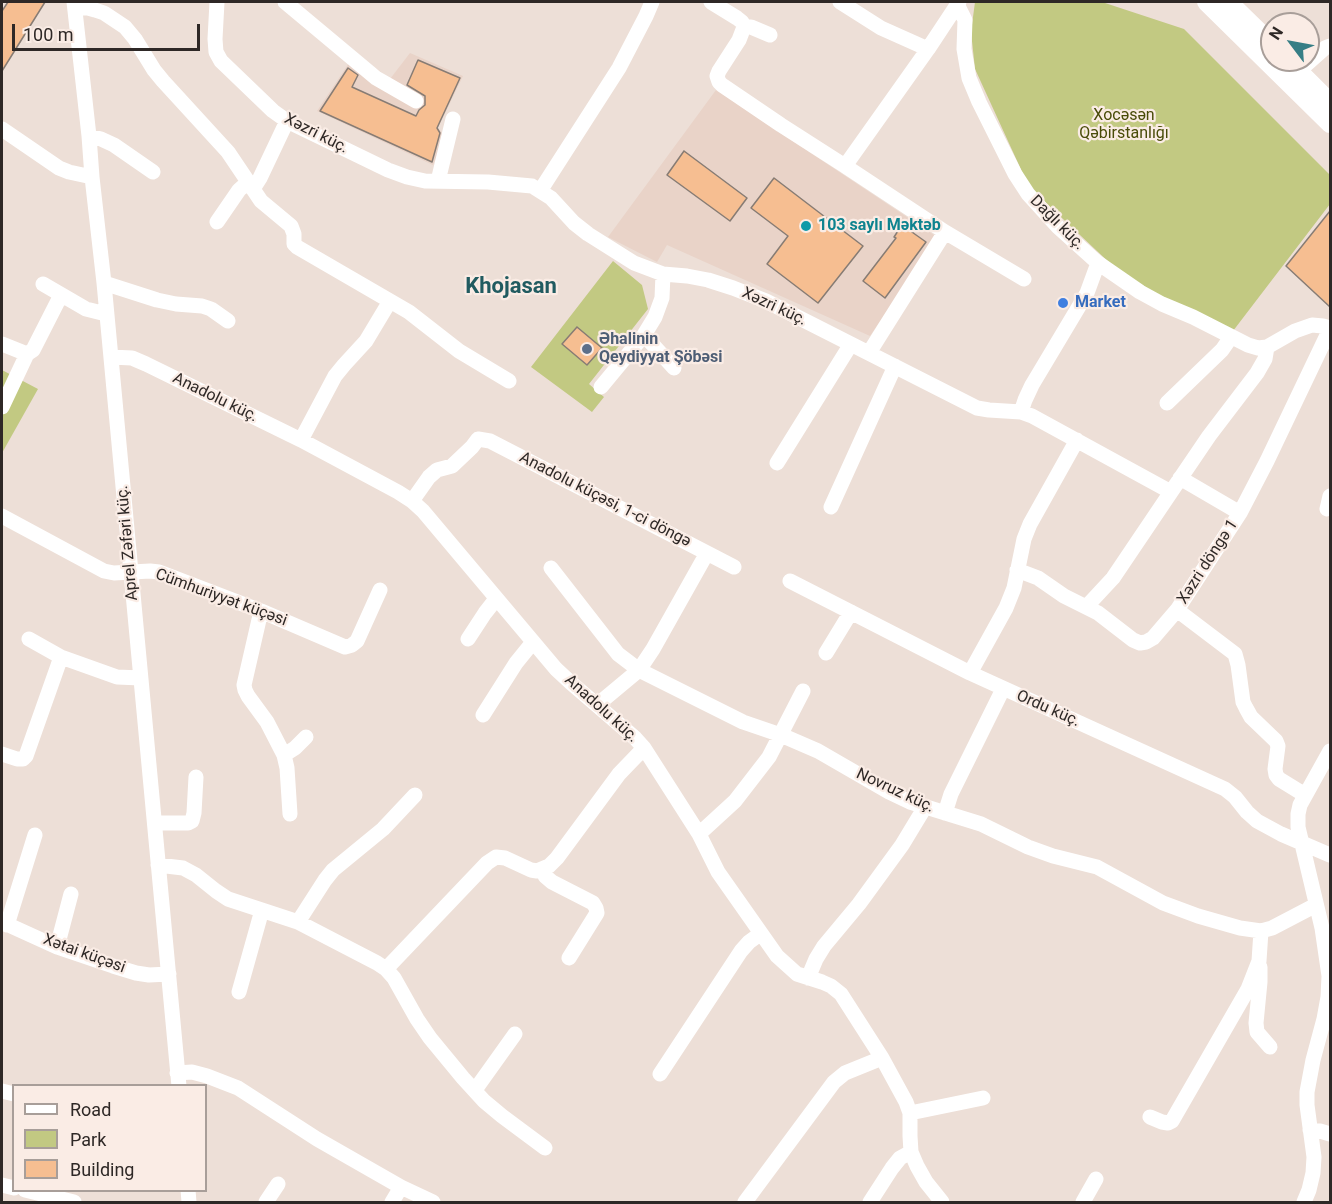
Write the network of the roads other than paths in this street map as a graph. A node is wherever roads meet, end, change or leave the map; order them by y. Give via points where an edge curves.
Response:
1 (217, 2) edge
2 (285, 2) edge
3 (652, 2) edge
4 (711, 2) edge
5 (840, 2) edge
6 (1206, 2) edge
7 (1229, 2) edge
8 (958, 3) edge
9 (74, 5) edge
10 (744, 27) junction
11 (1260, 32) edge
12 (770, 35) dead end
13 (927, 49) junction
14 (1300, 72) edge
15 (416, 101) dead end
16 (1330, 102) edge
17 (453, 119) dead end
18 (286, 121) junction
19 (1330, 124) edge
20 (2, 129) edge
21 (89, 136) junction
22 (845, 166) junction
23 (153, 172) dead end
24 (92, 177) junction
25 (438, 181) junction
26 (250, 185) junction
27 (540, 191) junction
28 (217, 222) dead end
29 (945, 232) junction
30 (1098, 263) junction
31 (663, 274) junction
32 (1024, 279) dead end
33 (104, 283) junction
34 (43, 284) dead end
35 (61, 295) junction
36 (390, 301) junction
37 (106, 314) junction
38 (228, 321) dead end
39 (1330, 329) edge
40 (644, 335) junction
41 (1231, 338) junction
42 (2, 344) edge
43 (851, 344) junction
44 (1267, 347) junction
45 (872, 348) dead end
46 (27, 354) junction
47 (111, 357) junction
48 (895, 366) junction
49 (674, 368) dead end
50 (509, 381) dead end
51 (601, 387) dead end
52 (1167, 403) dead end
53 (2, 406) edge
54 (1021, 412) junction
55 (301, 440) junction
56 (1077, 440) junction
57 (777, 464) dead end
58 (1180, 478) junction
59 (1171, 492) junction
60 (412, 501) junction
61 (831, 507) dead end
62 (1240, 513) junction
63 (2, 516) edge
64 (707, 553) junction
65 (734, 567) dead end
66 (551, 568) dead end
67 (1017, 570) junction
68 (130, 573) junction
69 (790, 581) dead end
70 (380, 590) dead end
71 (496, 599) junction
72 (1087, 606) junction
73 (1177, 610) junction
74 (261, 611) junction
75 (851, 612) junction
76 (29, 639) dead end
77 (468, 639) dead end
78 (532, 642) junction
79 (826, 653) dead end
80 (61, 657) junction
81 (639, 670) junction
82 (970, 673) junction
83 (141, 678) junction
84 (1003, 689) junction
85 (803, 691) dead end
86 (597, 705) junction
87 (483, 715) dead end
88 (781, 735) junction
89 (306, 737) dead end
90 (644, 748) junction
91 (1330, 751) edge
92 (2, 754) edge
93 (284, 755) junction
94 (196, 777) dead end
95 (415, 795) dead end
96 (1305, 795) junction
97 (925, 807) junction
98 (945, 813) junction
99 (290, 814) dead end
100 (154, 823) junction
101 (699, 834) junction
102 (35, 835) dead end
103 (1301, 842) junction
104 (1330, 855) edge
105 (158, 865) junction
106 (543, 870) junction
107 (71, 894) dead end
108 (1316, 905) junction
109 (262, 910) junction
110 (298, 922) junction
111 (4, 923) edge
112 (1261, 931) junction
113 (760, 934) junction
114 (57, 947) junction
115 (568, 958) dead end
116 (1259, 961) junction
117 (386, 969) junction
118 (169, 974) junction
119 (808, 978) junction
120 (239, 992) dead end
121 (515, 1034) dead end
122 (1270, 1047) dead end
123 (882, 1058) junction
124 (660, 1074) dead end
125 (178, 1079) edge
126 (475, 1090) junction
127 (983, 1098) dead end
128 (910, 1113) junction
129 (1150, 1117) dead end
130 (1310, 1130) junction
131 (1330, 1134) edge
132 (545, 1148) dead end
133 (911, 1152) junction
134 (1096, 1179) dead end
135 (278, 1184) dead end
136 (400, 1186) junction
137 (30, 1192) edge
138 (74, 1203) edge
139 (266, 1203) edge
140 (392, 1203) edge
141 (433, 1203) edge
142 (745, 1203) edge
143 (870, 1203) edge
144 (942, 1203) edge
145 (1083, 1203) edge
146 (1304, 1203) edge

1 - 18 street, Xəzri küç. via 215,39 221,61
2 - 15 street via 383,83
3 - 27 street via 619,68
4 - 10 street
5 - 13 street
6 - 19 main road
7 - 11 main road
8 - 13 street
8 - 30 street, Dağlı küç. via 964,20 969,78 1015,174 1058,227
9 - 21 street, Aprel Zəfəri küç.
9 - 26 street via 104,13 125,27 154,70 228,152
10 - 12 street
10 - 22 street via 719,70 719,82
13 - 22 street
14 - 16 main road
17 - 25 street
18 - 25 street, Xəzri küç. via 398,174
18 - 26 street via 260,178
20 - 24 street via 59,168
21 - 23 street via 114,145
21 - 24 street, Aprel Zəfəri küç.
22 - 29 street
24 - 33 street, Aprel Zəfəri küç.
25 - 27 street, Xəzri küç. via 520,184
26 - 28 street via 239,190
26 - 36 street via 261,201 291,226 297,247
27 - 31 street, Xəzri küç. via 588,234 634,263
29 - 32 street
29 - 45 street
30 - 41 street, Dağlı küç. via 1162,304
30 - 54 street via 1087,293 1032,385
31 - 40 street via 662,298
31 - 43 street, Xəzri küç. via 733,288
33 - 37 street, Aprel Zəfəri küç.
33 - 38 street via 157,300 202,306
34 - 35 street
35 - 37 street via 86,309
35 - 46 street via 33,350
36 - 50 street
36 - 55 street via 366,341 336,376
37 - 47 street, Aprel Zəfəri küç.
39 - 44 street via 1312,325
39 - 62 street, Xəzri döngə 1
40 - 49 street
40 - 51 street
41 - 44 street, Dağlı küç. via 1258,348
41 - 52 street
42 - 46 street
43 - 48 street, Xəzri küç.
43 - 57 street
44 - 58 street via 1257,373
46 - 53 street
47 - 55 street, Anadolu küç. via 132,358 146,364
47 - 68 street, Aprel Zəfəri küç.
48 - 54 street, Xəzri küç. via 977,408
48 - 61 street
54 - 56 street, Xəzri küç.
55 - 60 street, Anadolu küç.
56 - 59 street, Xəzri küç.
56 - 67 street via 1030,524
58 - 59 street
58 - 62 street
59 - 72 street via 1113,578
60 - 64 street, Anadolu küçəsi, 1-ci döngə via 437,470 452,466 478,439 490,441
60 - 71 street, Anadolu küç.
62 - 73 street, Xəzri döngə 1
63 - 68 street, Cümhuriyyət küçəsi via 104,571
64 - 65 street
64 - 81 street, Anadolu küçəsi, 1-ci döngə
66 - 81 street, Novruz küç. via 618,654
67 - 72 street
67 - 82 street via 1006,608
68 - 74 street, Cümhuriyyət küçəsi via 159,573
68 - 83 street, Aprel Zəfəri küç.
69 - 75 street, Ordu küç.
70 - 74 street, Cümhuriyyət küçəsi via 357,641 345,647
71 - 77 street
71 - 78 street, Anadolu küç.
72 - 73 street via 1140,643 1153,638
73 - 96 street, Xəzri döngə 1 via 1235,654 1243,702 1251,717 1278,746 1276,775
74 - 93 street via 244,684
75 - 79 street
75 - 82 street, Ordu küç.
76 - 80 street
78 - 86 street, Anadolu küç.
78 - 87 street
80 - 83 street via 117,677
80 - 92 street via 26,756 17,759
81 - 86 street, Anadolu küçəsi, 1-ci döngə
81 - 88 street, Novruz küç. via 743,722
82 - 84 street, Ordu küç.
83 - 100 street, Aprel Zəfəri küç.
84 - 98 street
84 - 103 street, Ordu küç. via 1224,789 1257,821
85 - 88 street
86 - 90 street, Anadolu küç.
88 - 97 street, Novruz küç.
88 - 101 street via 735,801
89 - 93 street
90 - 101 street, Anadolu küç.
90 - 106 street
91 - 96 street
93 - 99 street
94 - 100 street via 192,821
95 - 110 street via 383,829 333,870
96 - 103 street via 1298,814
97 - 98 street, Novruz küç.
97 - 119 street via 902,845 824,946
98 - 112 street, Novruz küç. via 981,824 1053,856 1097,867 1163,903
100 - 105 street, Aprel Zəfəri küç.
101 - 113 street, Anadolu küç. via 718,872
102 - 111 street
103 - 104 street, Ordu küç.
103 - 108 street
105 - 109 street via 183,868 228,899
105 - 118 street, Aprel Zəfəri küç.
106 - 115 street via 552,882 596,908 597,913
106 - 117 street via 531,870 496,857
107 - 114 street
108 - 112 street
108 - 130 street via 1329,976 1324,1019 1307,1092
109 - 110 street
109 - 120 street
110 - 117 street
111 - 114 street, Xətai küçəsi
112 - 116 street
113 - 119 street, Anadolu küç. via 785,965
113 - 124 street via 741,951
114 - 118 street, Xətai küçəsi via 136,973
116 - 122 street via 1257,1032
116 - 129 street via 1248,989 1172,1121
117 - 126 street via 430,1038
118 - 125 street, Aprel Zəfəri küç.
119 - 123 street, Anadolu küç. via 841,994
121 - 126 street
123 - 128 street, Anadolu küç.
123 - 142 street via 845,1073 834,1082
125 - 136 street via 192,1072 238,1088
126 - 132 street
127 - 128 street
128 - 133 street, Anadolu küç.
130 - 131 street
130 - 146 street via 1313,1173
133 - 143 street via 900,1158
133 - 144 street, Anadolu küç.
134 - 145 street
135 - 139 street
136 - 140 street
136 - 141 street
137 - 138 street

